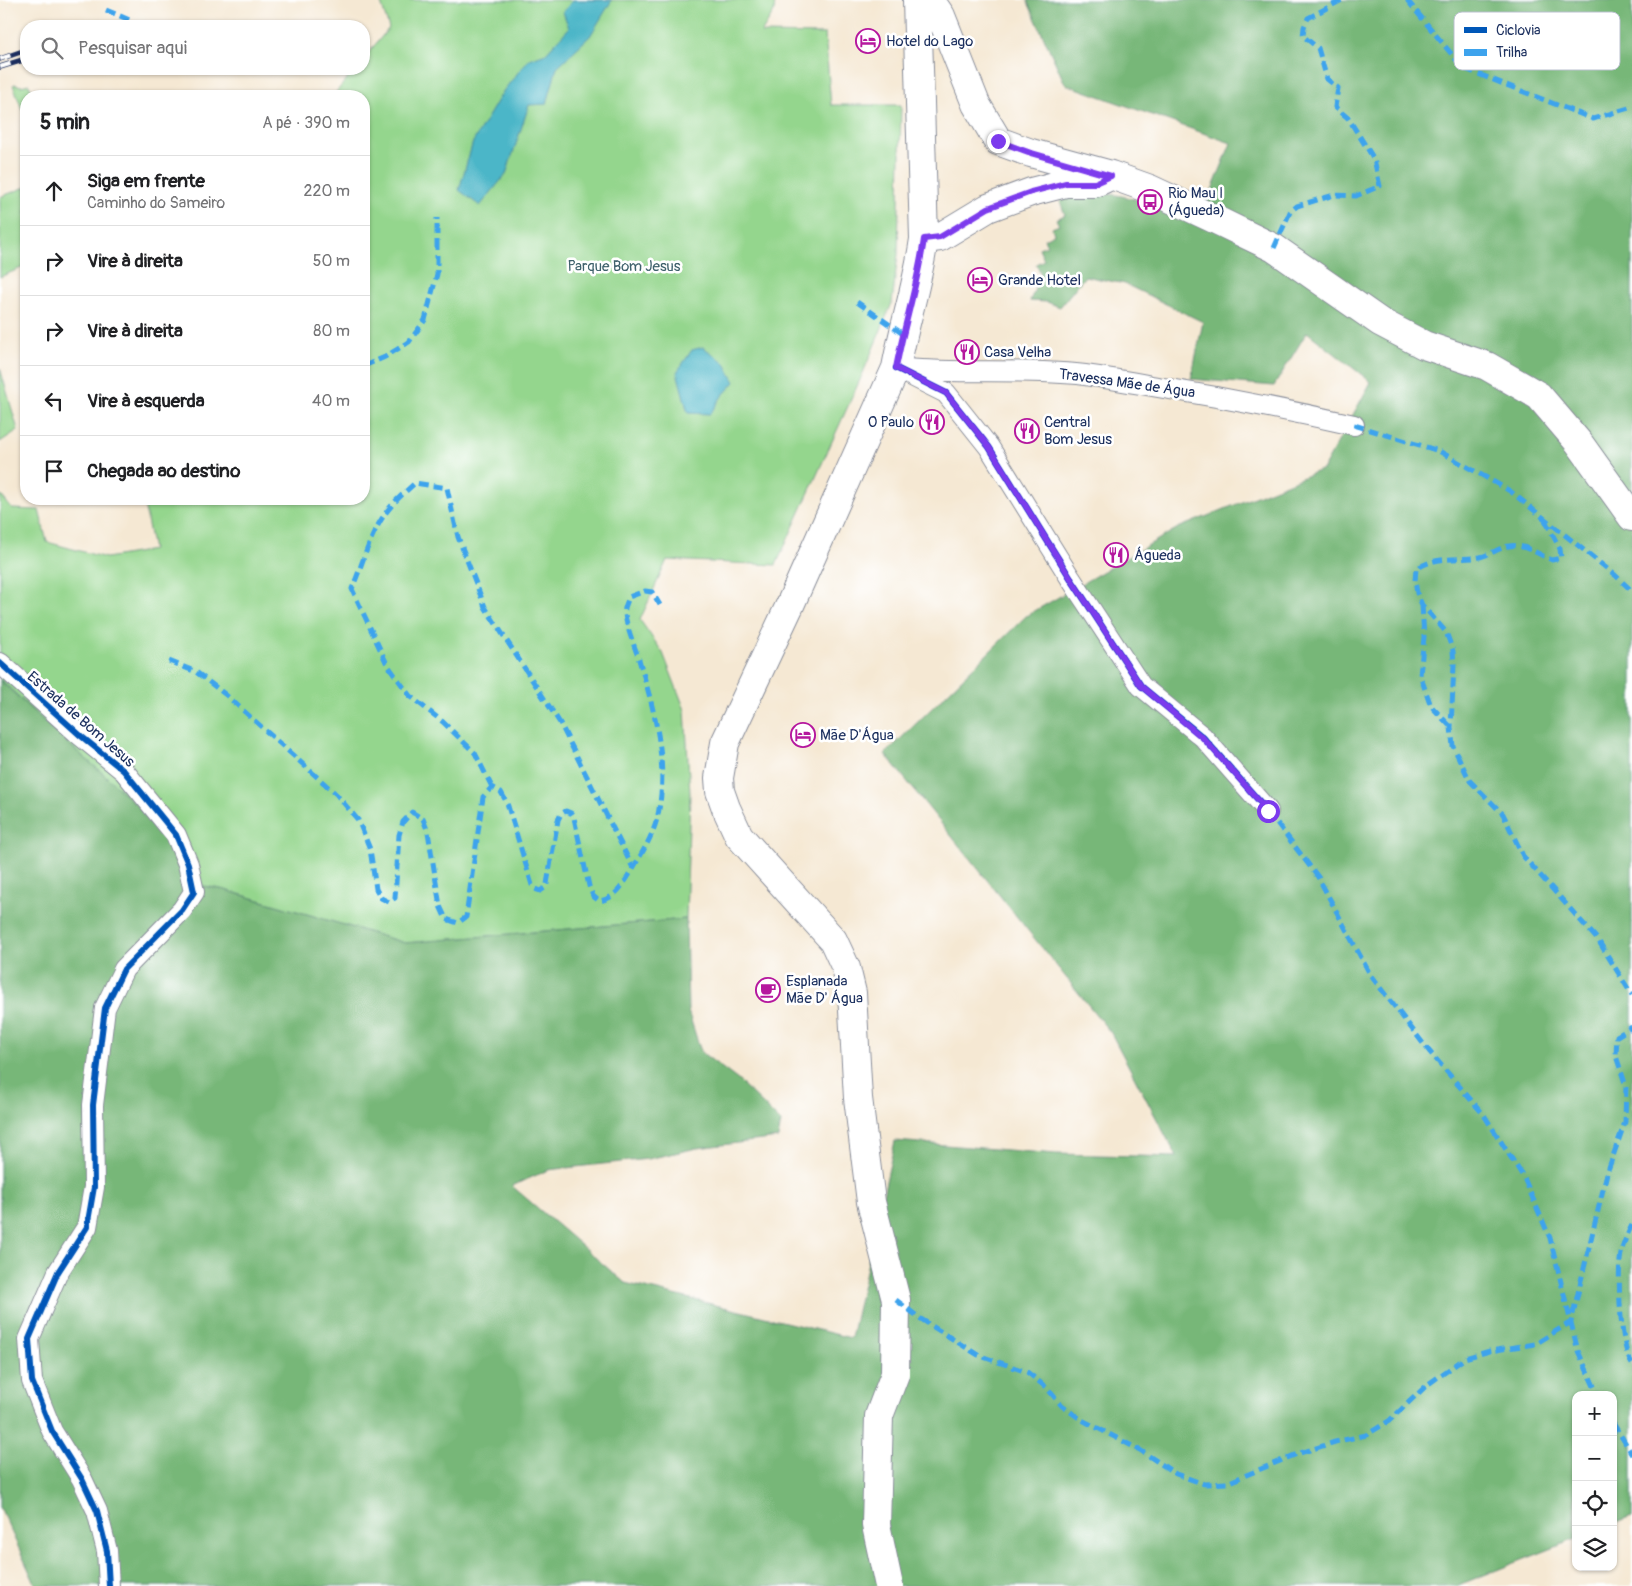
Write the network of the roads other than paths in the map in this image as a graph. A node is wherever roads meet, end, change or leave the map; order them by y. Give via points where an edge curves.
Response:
1 (917, 0) edge
2 (930, 0) edge
3 (1111, 176) junction
4 (924, 239) junction
5 (896, 368) junction
6 (1354, 425) dead end
7 (1632, 517) edge
8 (0, 663) edge
9 (1268, 811) dead end
10 (109, 1586) edge
11 (889, 1586) edge

1 - 4 main road
2 - 3 main road via 941,16 976,104 998,141
3 - 4 main road via 1095,183 1066,183 1031,192 988,208 940,237
3 - 7 main road via 1150,189 1274,248 1380,322 1424,345 1487,366 1539,396 1579,443
4 - 5 main road
5 - 6 street, Travessa Mãe de Água via 1084,375 1216,396
5 - 9 street via 946,393 989,447 1141,686 1203,738
5 - 11 main road via 725,743 718,778 726,808 739,836 833,940 846,968 852,993 858,1098 870,1202 896,1300 895,1374 879,1416 876,1525
8 - 10 street, Estrada de Bom Jesus via 124,771 176,835 188,864 194,892 182,910 124,969 105,1008 93,1106 94,1187 87,1227 58,1272 29,1339 32,1381 52,1431 82,1479 97,1511 107,1551

